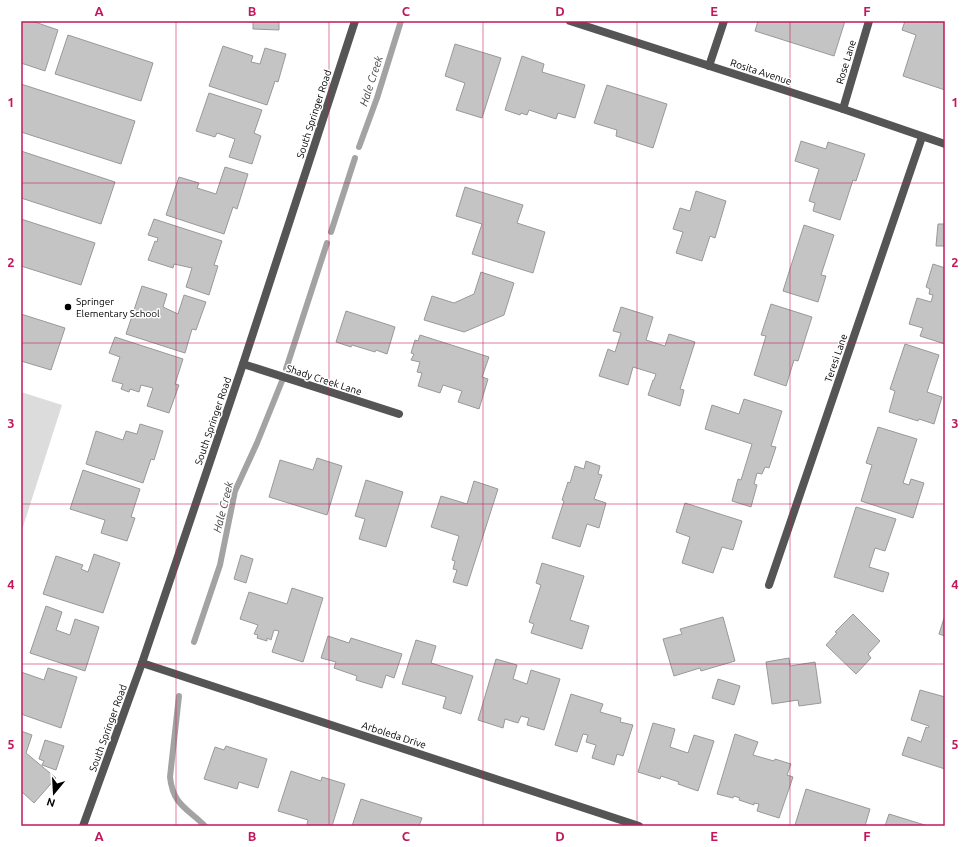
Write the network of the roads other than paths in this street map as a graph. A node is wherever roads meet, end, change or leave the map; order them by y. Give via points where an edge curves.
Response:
1 (355, 21) edge
2 (570, 21) edge
3 (724, 21) edge
4 (869, 21) edge
5 (709, 66) junction
6 (843, 109) junction
7 (922, 137) junction
8 (945, 144) edge
9 (243, 364) junction
10 (399, 414) dead end
11 (769, 585) dead end
12 (142, 664) junction
13 (82, 825) edge
14 (639, 826) edge

1 - 9 street, South Springer Road
2 - 5 street, Rosita Avenue
3 - 5 street
4 - 6 street, Rose Lane
5 - 6 street, Rosita Avenue
6 - 7 street, Rosita Avenue
7 - 8 street, Rosita Avenue
7 - 11 street, Teresi Lane
9 - 10 street, Shady Creek Lane
9 - 12 street, South Springer Road
12 - 13 street, South Springer Road
12 - 14 street, Arboleda Drive

